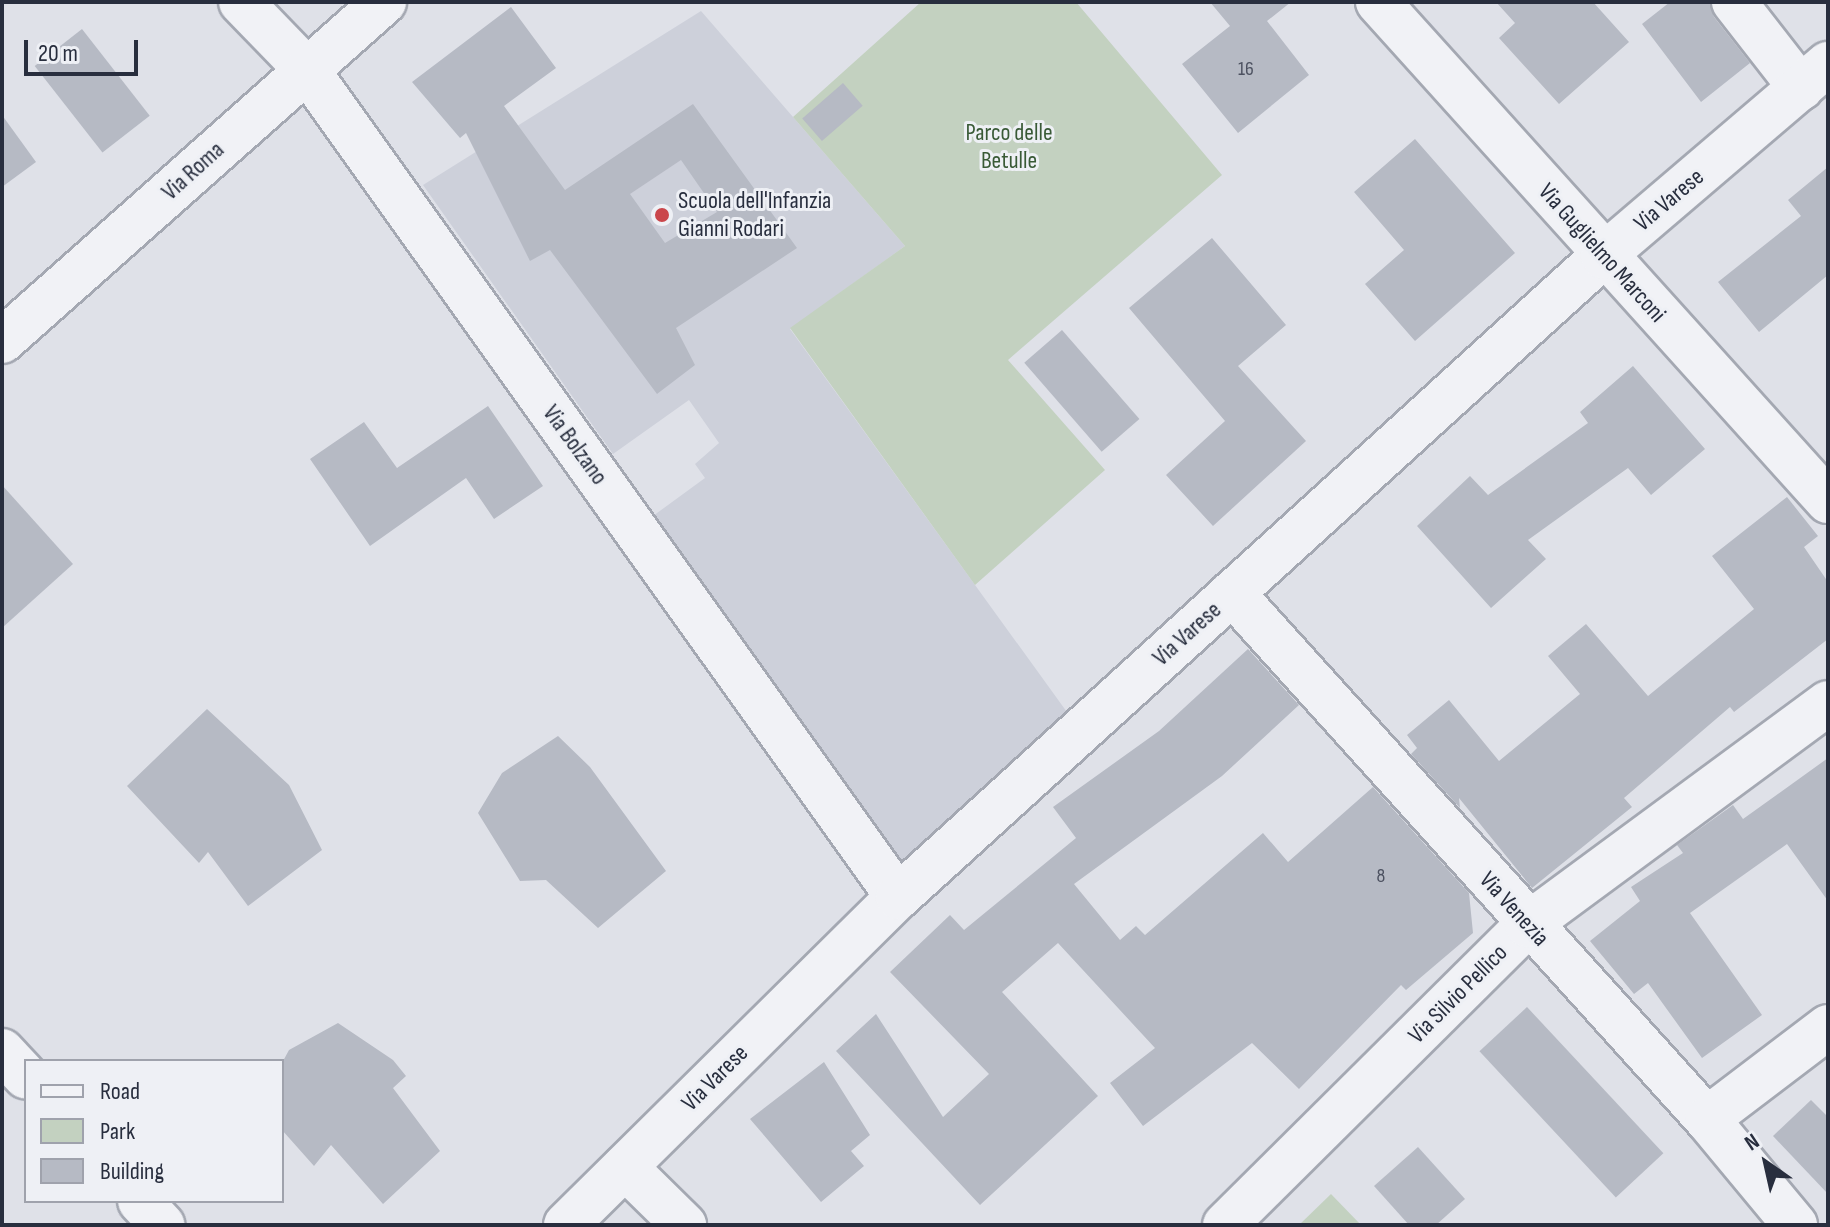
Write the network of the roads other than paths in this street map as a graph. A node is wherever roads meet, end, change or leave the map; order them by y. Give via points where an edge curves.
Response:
1 (241, 2) edge
2 (384, 2) edge
3 (1378, 2) edge
4 (1734, 2) edge
5 (307, 70) junction
6 (1814, 76) edge
7 (1603, 256) junction
8 (2, 341) edge
9 (1828, 501) edge
10 (1232, 593) junction
11 (1828, 703) edge
12 (898, 897) junction
13 (1527, 925) junction
14 (1828, 1027) edge
15 (2, 1051) edge
16 (24, 1075) edge
17 (1707, 1119) junction
18 (625, 1167) junction
19 (142, 1203) edge
20 (162, 1225) edge
21 (566, 1225) edge
22 (684, 1225) edge
23 (1225, 1225) edge
24 (1795, 1225) edge

1 - 5 street, Via Bolzano
2 - 5 street, Via Roma
3 - 7 street, Via Guglielmo Marconi
4 - 6 street
5 - 8 street, Via Roma
5 - 12 street, Via Bolzano
6 - 7 street, Via Varese
7 - 9 street, Via Guglielmo Marconi
7 - 10 street, Via Varese
10 - 12 street, Via Varese
10 - 13 street, Via Venezia
11 - 13 street, Via Silvio Pellico
12 - 18 street, Via Varese
13 - 17 street, Via Venezia
13 - 23 street, Via Silvio Pellico
14 - 17 street
15 - 16 street
17 - 24 street, Via Venezia
18 - 21 street, Via Varese
18 - 22 street
19 - 20 street

